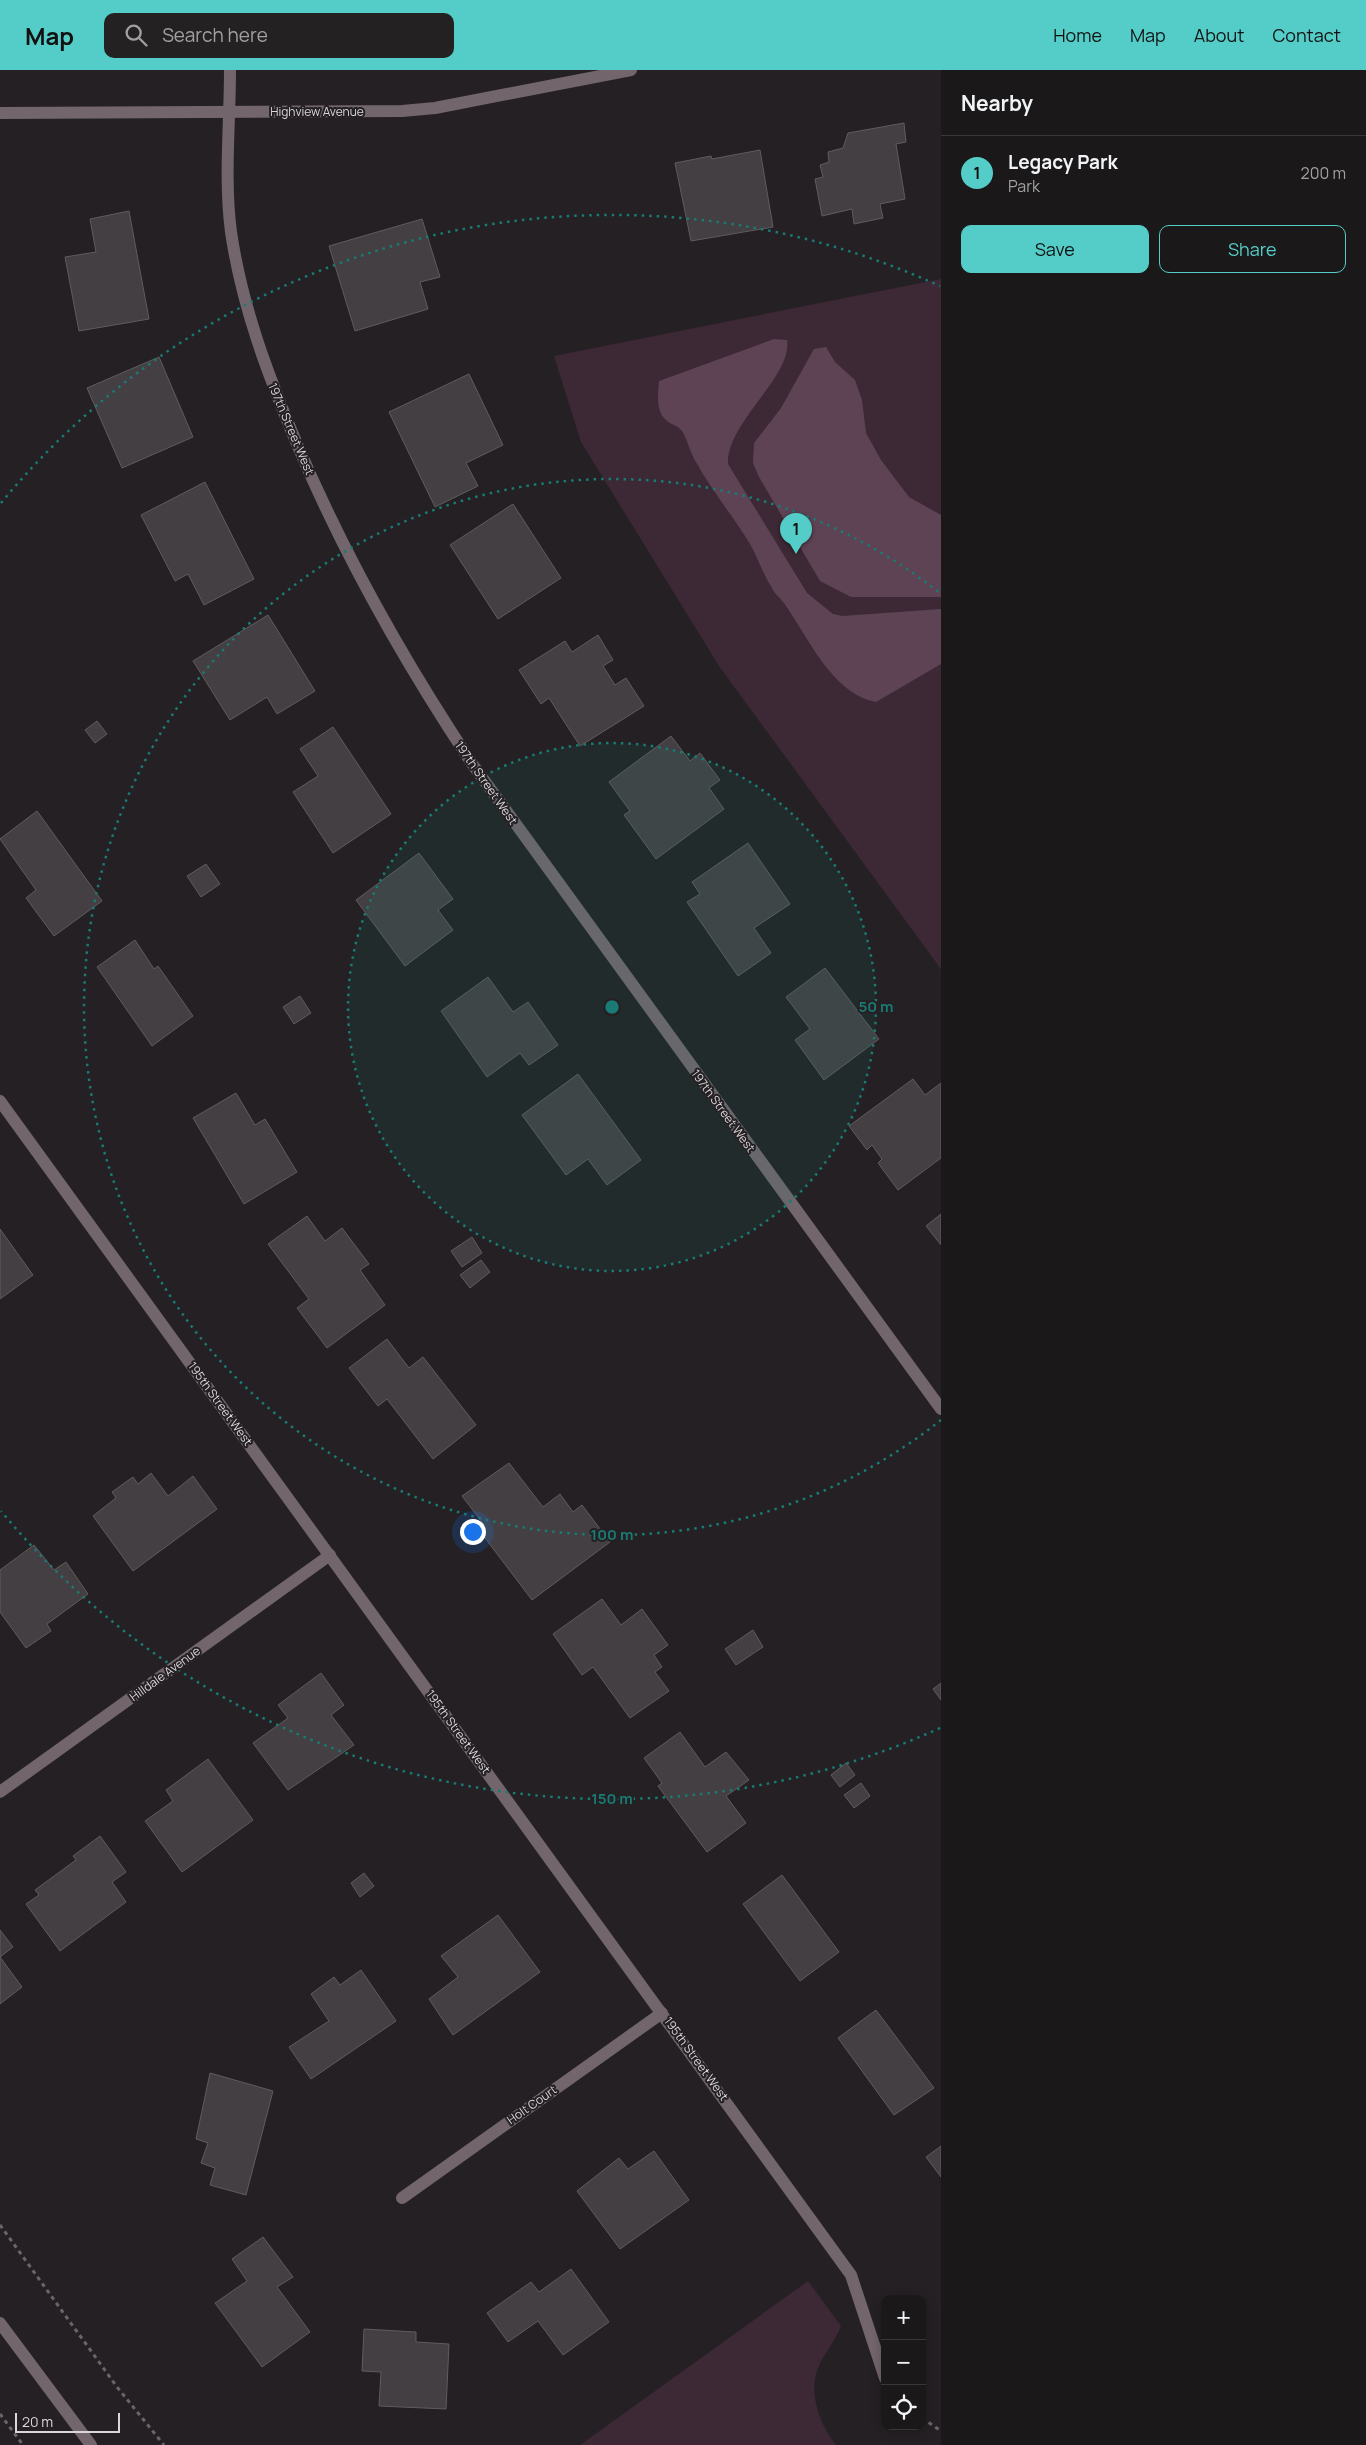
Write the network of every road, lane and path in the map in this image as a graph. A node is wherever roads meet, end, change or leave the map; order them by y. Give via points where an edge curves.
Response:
1 (230, 70) edge
2 (631, 70) edge
3 (0, 113) edge
4 (229, 113) junction
5 (0, 1102) edge
6 (941, 1409) edge
7 (330, 1555) junction
8 (0, 1792) edge
9 (662, 2013) junction
10 (402, 2198) dead end
11 (0, 2225) edge
12 (0, 2323) edge
13 (881, 2366) edge
14 (0, 2414) edge
15 (926, 2421) edge
16 (941, 2431) edge
17 (23, 2445) edge
18 (92, 2445) edge
19 (164, 2445) edge

1 - 4 street, 197th Street West
2 - 4 street, Highview Avenue via 435,108
3 - 4 street, Highview Avenue
4 - 6 street, 197th Street West via 229,208 238,271 250,320 270,379 308,468 380,616 449,730 520,833
5 - 7 street, 195th Street West
7 - 8 street, Hilldale Avenue
7 - 9 street, 195th Street West
9 - 10 street, Holt Court
9 - 13 street, 195th Street West via 851,2275
11 - 19 path via 117,2387
12 - 18 street
14 - 17 path
15 - 16 path

